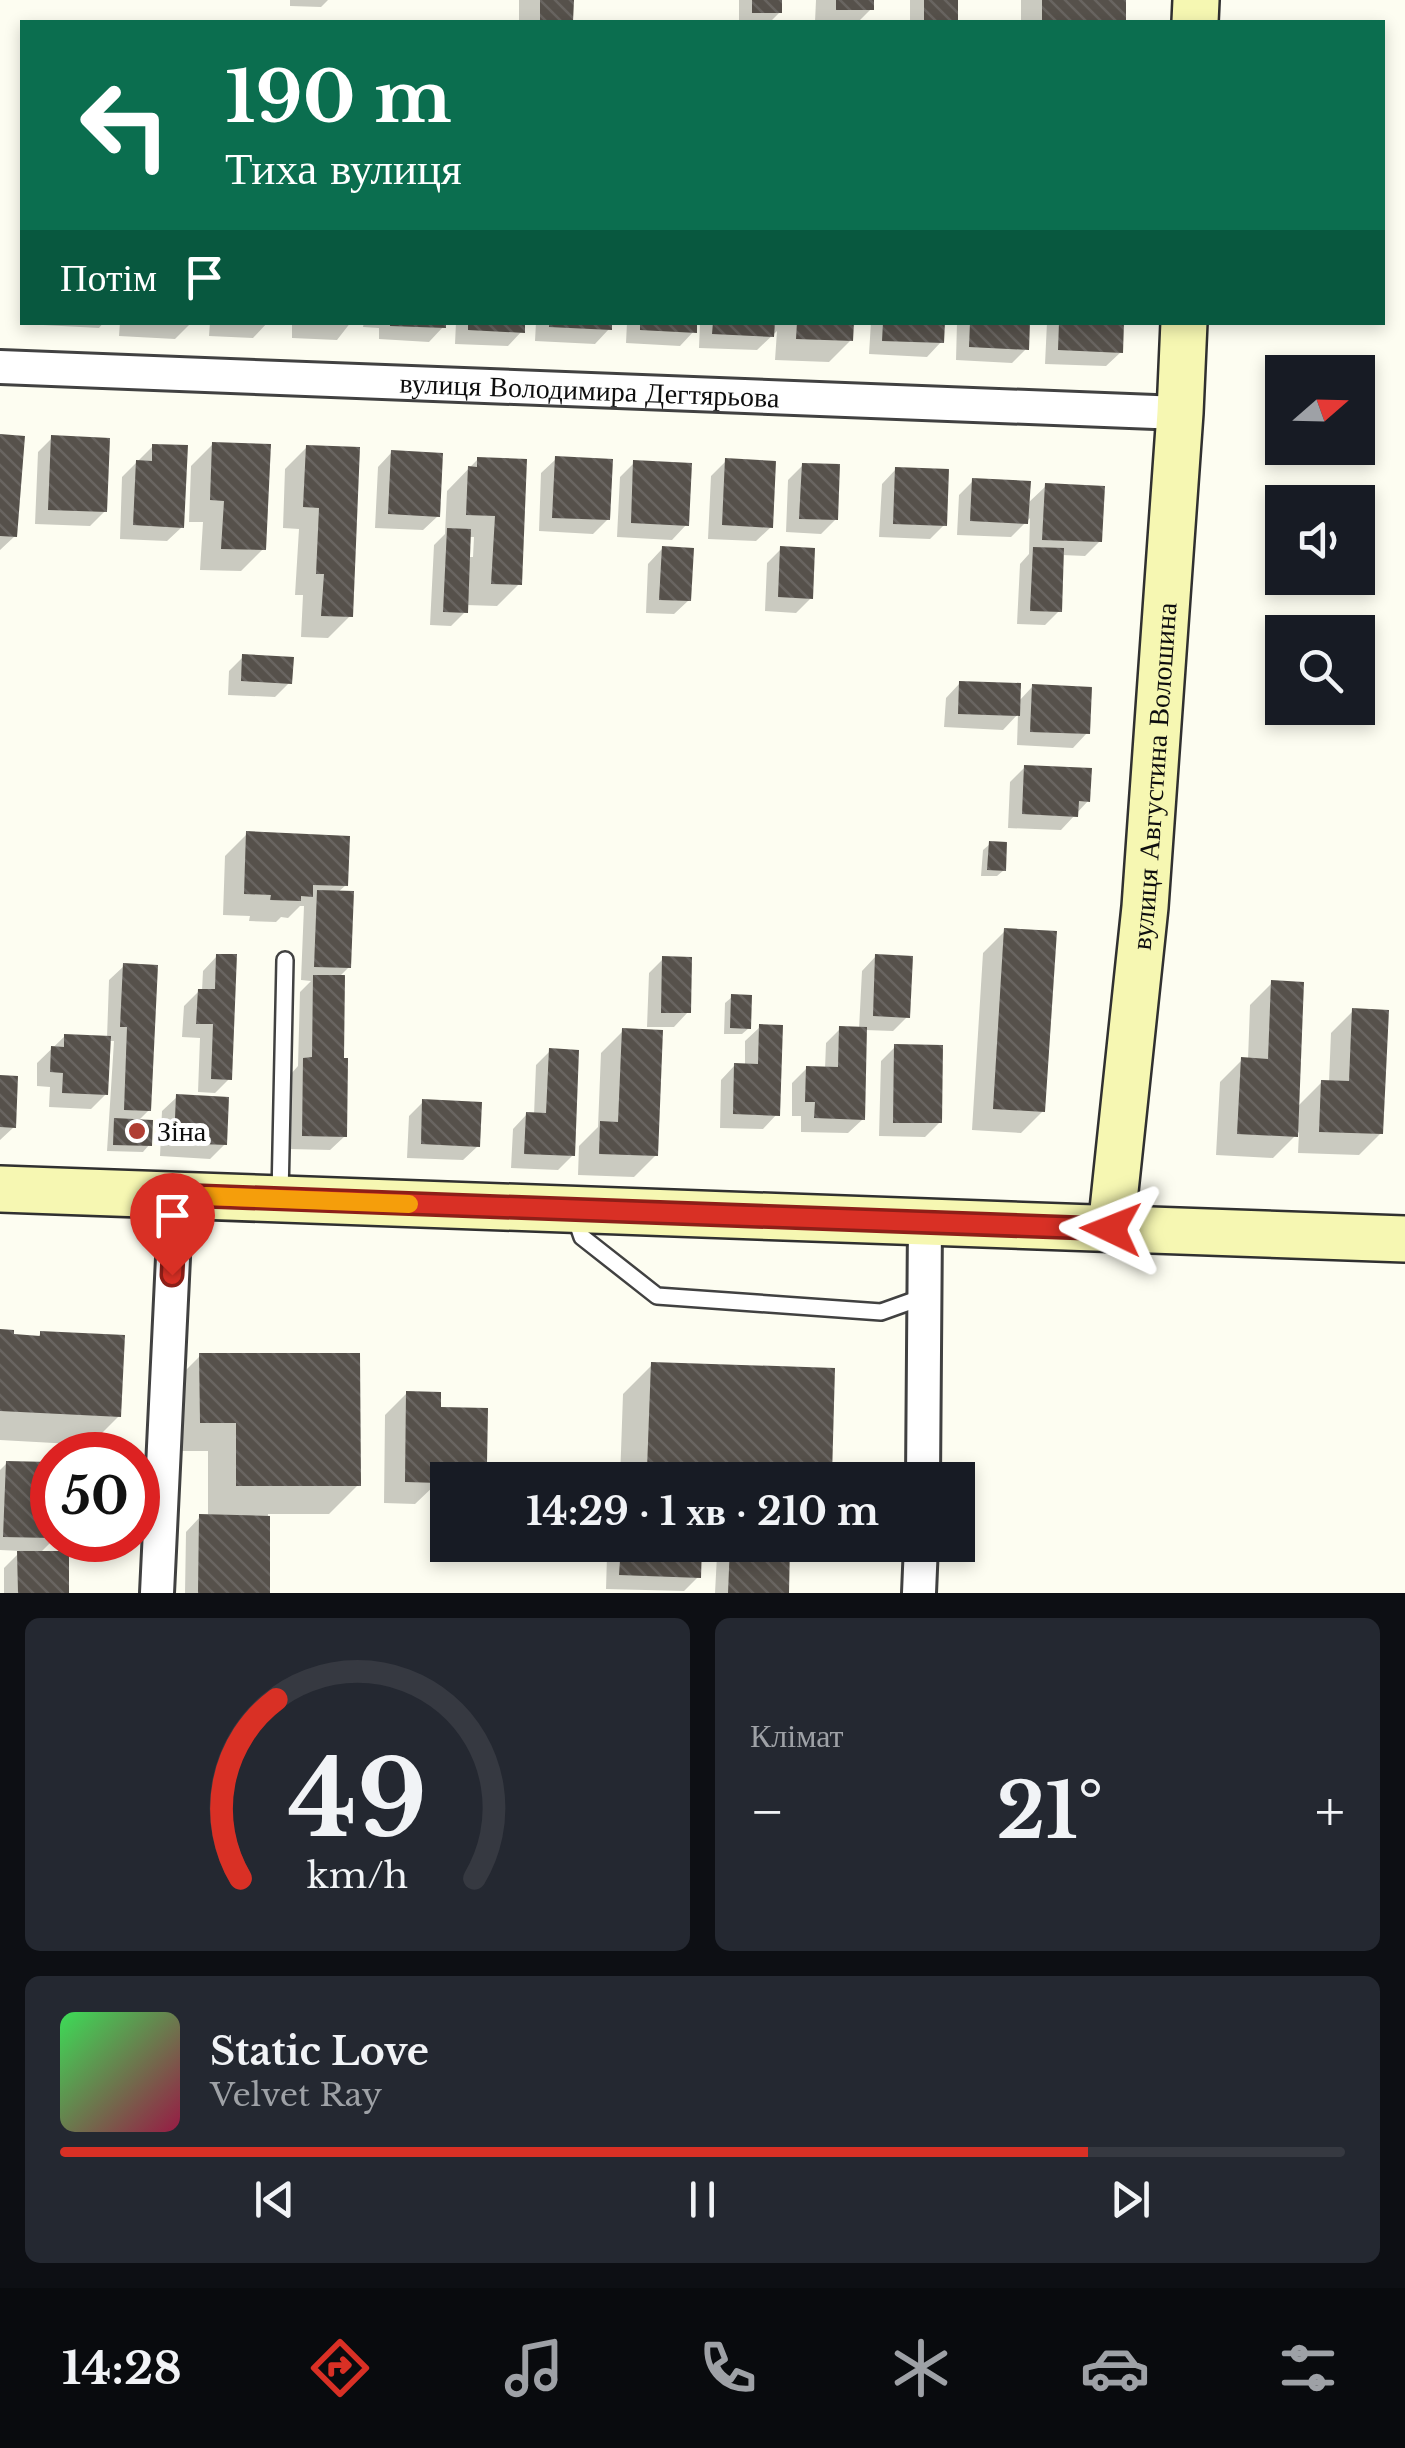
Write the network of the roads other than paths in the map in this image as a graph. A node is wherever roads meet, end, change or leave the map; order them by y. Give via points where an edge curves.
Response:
1 (1184, 325) edge
2 (0, 367) edge
3 (1180, 413) junction
4 (285, 960) dead end
5 (0, 1190) edge
6 (176, 1195) junction
7 (280, 1199) junction
8 (572, 1210) junction
9 (926, 1224) junction
10 (1111, 1229) junction
11 (1405, 1239) edge
12 (926, 1296) junction
13 (923, 1462) edge
14 (921, 1562) edge
15 (156, 1593) edge
16 (920, 1593) edge

1 - 3 main road, вулиця Августина Волошина
2 - 3 street, вулиця Володимира Дегтярьова
3 - 10 main road, вулиця Августина Волошина via 1144,907
4 - 7 lane
5 - 6 main road
6 - 7 main road
6 - 15 street
7 - 8 main road
8 - 9 main road
8 - 12 lane via 582,1237 657,1296 881,1312
9 - 10 main road
9 - 12 street
10 - 11 main road
12 - 13 street
14 - 16 street

